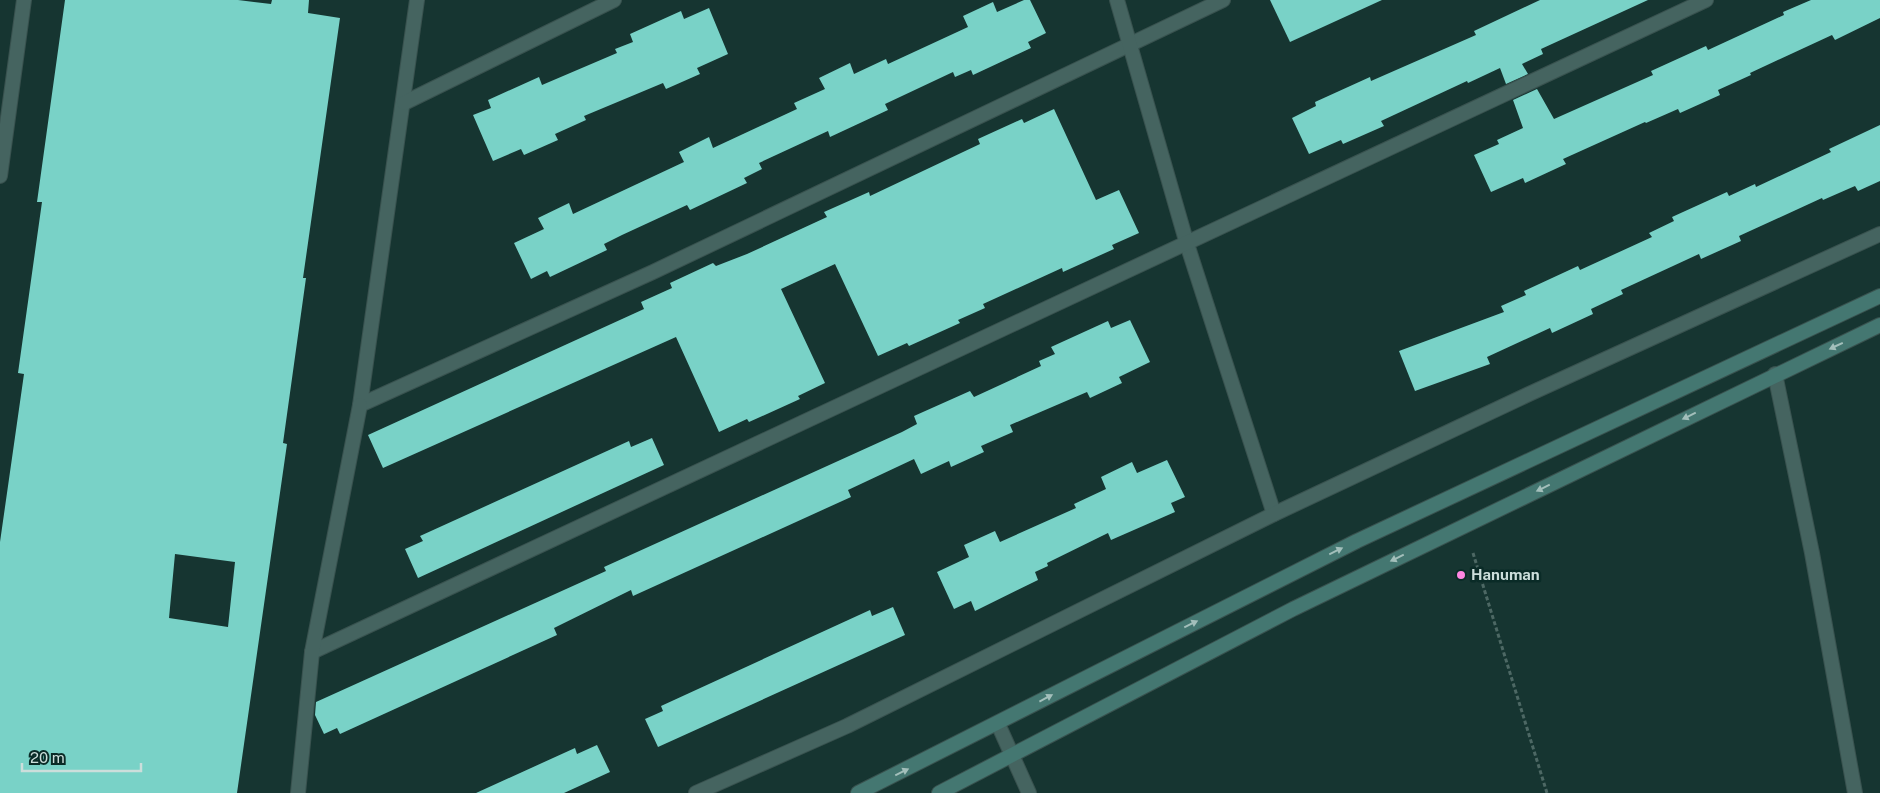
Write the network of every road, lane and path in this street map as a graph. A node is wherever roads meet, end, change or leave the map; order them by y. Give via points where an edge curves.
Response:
1 (24, 0) edge
2 (417, 0) edge
3 (614, 0) edge
4 (1117, 0) edge
5 (1223, 0) edge
6 (1706, 0) edge
7 (1129, 44) junction
8 (404, 103) junction
9 (0, 176) edge
10 (1880, 234) edge
11 (1187, 244) junction
12 (1880, 296) edge
13 (1880, 325) edge
14 (1775, 374) junction
15 (360, 405) junction
16 (1274, 514) junction
17 (1465, 526) junction
18 (312, 652) junction
19 (998, 724) junction
20 (1013, 756) junction
21 (298, 793) edge
22 (696, 793) edge
23 (858, 793) edge
24 (939, 793) edge
25 (1029, 793) edge
26 (1547, 793) edge
27 (1856, 793) edge

1 - 9 street
2 - 8 street
3 - 8 street
4 - 7 street
5 - 7 street
6 - 11 street
7 - 11 street
7 - 15 street via 653,272
8 - 15 street
10 - 16 street
11 - 16 street
11 - 18 street
19 -> 12 main road via 1366,537
13 -> 14 main road
14 -> 17 main road
14 - 27 street
15 - 18 street
16 - 22 street via 847,726
17 -> 20 main road via 1284,613
17 - 26 path
18 - 21 street
19 - 20 street
23 -> 19 main road
20 - 24 main road
20 - 25 street

